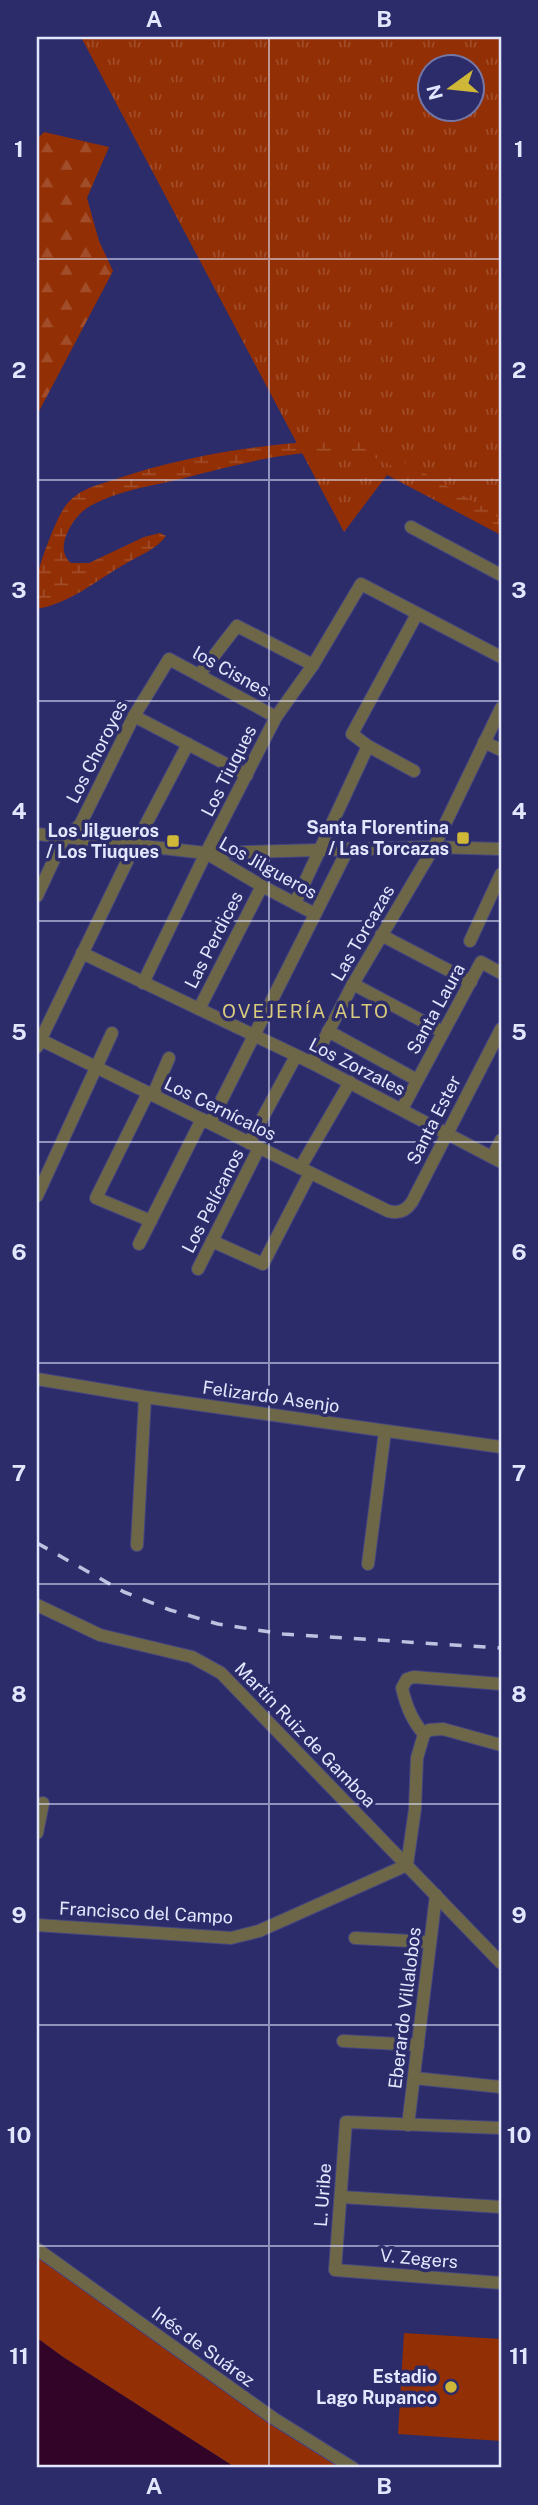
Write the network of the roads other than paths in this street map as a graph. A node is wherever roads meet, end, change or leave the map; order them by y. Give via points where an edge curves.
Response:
1 (411, 527) dead end
2 (501, 575) edge
3 (418, 614) junction
4 (501, 657) edge
5 (169, 659) joint
6 (313, 665) junction
7 (199, 675) junction
8 (501, 708) edge
9 (134, 716) junction
10 (276, 717) junction
11 (484, 742) junction
12 (188, 744) junction
13 (368, 746) junction
14 (501, 750) edge
15 (414, 771) dead end
16 (247, 775) junction
17 (37, 834) edge
18 (64, 838) junction
19 (135, 845) junction
20 (434, 847) junction
21 (321, 849) junction
22 (348, 849) junction
23 (501, 849) edge
24 (206, 853) junction
25 (501, 874) edge
26 (262, 886) junction
27 (37, 896) edge
28 (295, 903) junction
29 (315, 914) junction
30 (381, 935) junction
31 (470, 941) dead end
32 (82, 953) junction
33 (501, 973) edge
34 (471, 982) junction
35 (144, 983) junction
36 (353, 984) junction
37 (198, 1009) junction
38 (501, 1029) edge
39 (328, 1031) junction
40 (443, 1032) junction
41 (112, 1033) dead end
42 (254, 1036) junction
43 (38, 1041) edge
44 (296, 1056) junction
45 (169, 1058) dead end
46 (312, 1063) junction
47 (96, 1067) junction
48 (417, 1080) junction
49 (350, 1083) junction
50 (151, 1094) junction
51 (402, 1109) junction
52 (206, 1121) junction
53 (447, 1133) junction
54 (501, 1140) edge
55 (254, 1145) junction
56 (497, 1160) edge
57 (305, 1170) junction
58 (37, 1196) edge
59 (388, 1211) joint
60 (151, 1221) junction
61 (212, 1241) junction
62 (139, 1244) dead end
63 (198, 1269) dead end
64 (37, 1379) edge
65 (145, 1397) junction
66 (385, 1431) junction
67 (501, 1447) edge
68 (137, 1545) dead end
69 (368, 1564) dead end
70 (37, 1605) edge
71 (501, 1684) edge
72 (424, 1734) junction
73 (501, 1745) edge
74 (43, 1803) dead end
75 (37, 1833) edge
76 (407, 1866) junction
77 (436, 1895) junction
78 (37, 1925) edge
79 (355, 1938) dead end
80 (430, 1942) junction
81 (501, 1963) edge
82 (343, 2041) dead end
83 (418, 2045) junction
84 (414, 2078) junction
85 (501, 2087) edge
86 (408, 2125) junction
87 (501, 2128) edge
88 (341, 2197) junction
89 (501, 2207) edge
90 (37, 2249) edge
91 (335, 2270) joint
92 (501, 2283) edge
93 (352, 2468) edge

1 - 2 street
3 - 4 street
3 - 6 street, Los Tiuques via 361,584
3 - 13 street via 352,734
5 - 7 street, los Cisnes
5 - 9 street, Los Choroyes
6 - 7 street via 237,626
6 - 10 street, Los Tiuques
7 - 10 street, los Cisnes
8 - 11 street, Las Torcazas
9 - 12 street
9 - 18 street, Los Choroyes via 80,825
10 - 16 street, Los Tiuques
11 - 14 street
11 - 20 street, Las Torcazas
12 - 16 street
12 - 19 street
13 - 15 street
13 - 21 street
16 - 24 street, Los Tiuques
17 - 18 street, Los Jilgueros
18 - 19 street, Los Jilgueros
18 - 27 street, Los Choroyes
19 - 24 street, Los Jilgueros
19 - 32 street
20 - 22 street
20 - 23 street
20 - 30 street, Las Torcazas
21 - 22 street
21 - 24 street
21 - 28 street
22 - 29 street
24 - 26 street, Los Jilgueros
24 - 35 street, Los Tiuques
25 - 31 street
26 - 28 street, Los Jilgueros
26 - 37 street, Las Perdices
28 - 29 street, Los Jilgueros
29 - 42 street
30 - 34 street
30 - 36 street, Las Torcazas
32 - 35 street, Los Zorzales
32 - 43 street
33 - 34 street, Santa Laura via 481,962
34 - 40 street, Santa Laura
35 - 37 street, Los Zorzales
36 - 39 street, Las Torcazas
36 - 40 street
37 - 42 street, Los Zorzales
38 - 53 street, Santa Ester
39 - 46 street, Las Torcazas
39 - 48 street
40 - 48 street, Santa Laura
41 - 47 street
42 - 44 street, Los Zorzales
42 - 52 street
43 - 47 street, Los Cernícalos
44 - 46 street, Los Zorzales
44 - 55 street, Los Pelícanos
45 - 50 street
46 - 49 street, Los Zorzales
47 - 50 street, Los Cernícalos
47 - 58 street
48 - 51 street, Santa Laura
49 - 51 street, Los Zorzales
49 - 57 street
50 - 52 street, Los Cernícalos
50 - 60 street via 96,1198
51 - 53 street, Los Zorzales
52 - 55 street, Los Cernícalos
52 - 60 street
53 - 56 street, Los Zorzales
53 - 59 street, Santa Ester via 409,1206 400,1212
54 - 56 street
55 - 57 street, Los Cernícalos
55 - 61 street, Los Pelícanos
57 - 59 street, Los Cernícalos
57 - 61 street via 263,1264
60 - 62 street
61 - 63 street, Los Pelícanos
64 - 65 street, Felizardo Asenjo
65 - 66 street, Felizardo Asenjo
65 - 68 street
66 - 67 street, Felizardo Asenjo
66 - 69 street
70 - 76 street, Martín Ruiz de Gamboa via 100,1635 210,1665
71 - 72 street via 407,1679 402,1688 407,1705
72 - 73 street via 443,1729
72 - 76 street via 417,1758
74 - 75 street
76 - 77 street, Martín Ruiz de Gamboa
76 - 78 street, Francisco del Campo via 259,1931 231,1938
77 - 80 street, Eberardo Villalobos
77 - 81 street, Martín Ruiz de Gamboa
79 - 80 street
80 - 83 street, Eberardo Villalobos
82 - 83 street
83 - 84 street, Eberardo Villalobos
84 - 85 street
84 - 86 street, Eberardo Villalobos
86 - 87 street
86 - 88 street, L. Uribe via 346,2122
88 - 89 street
88 - 91 street, L. Uribe
90 - 93 street, Inés de Suárez via 273,2418
91 - 92 street, V. Zegers

